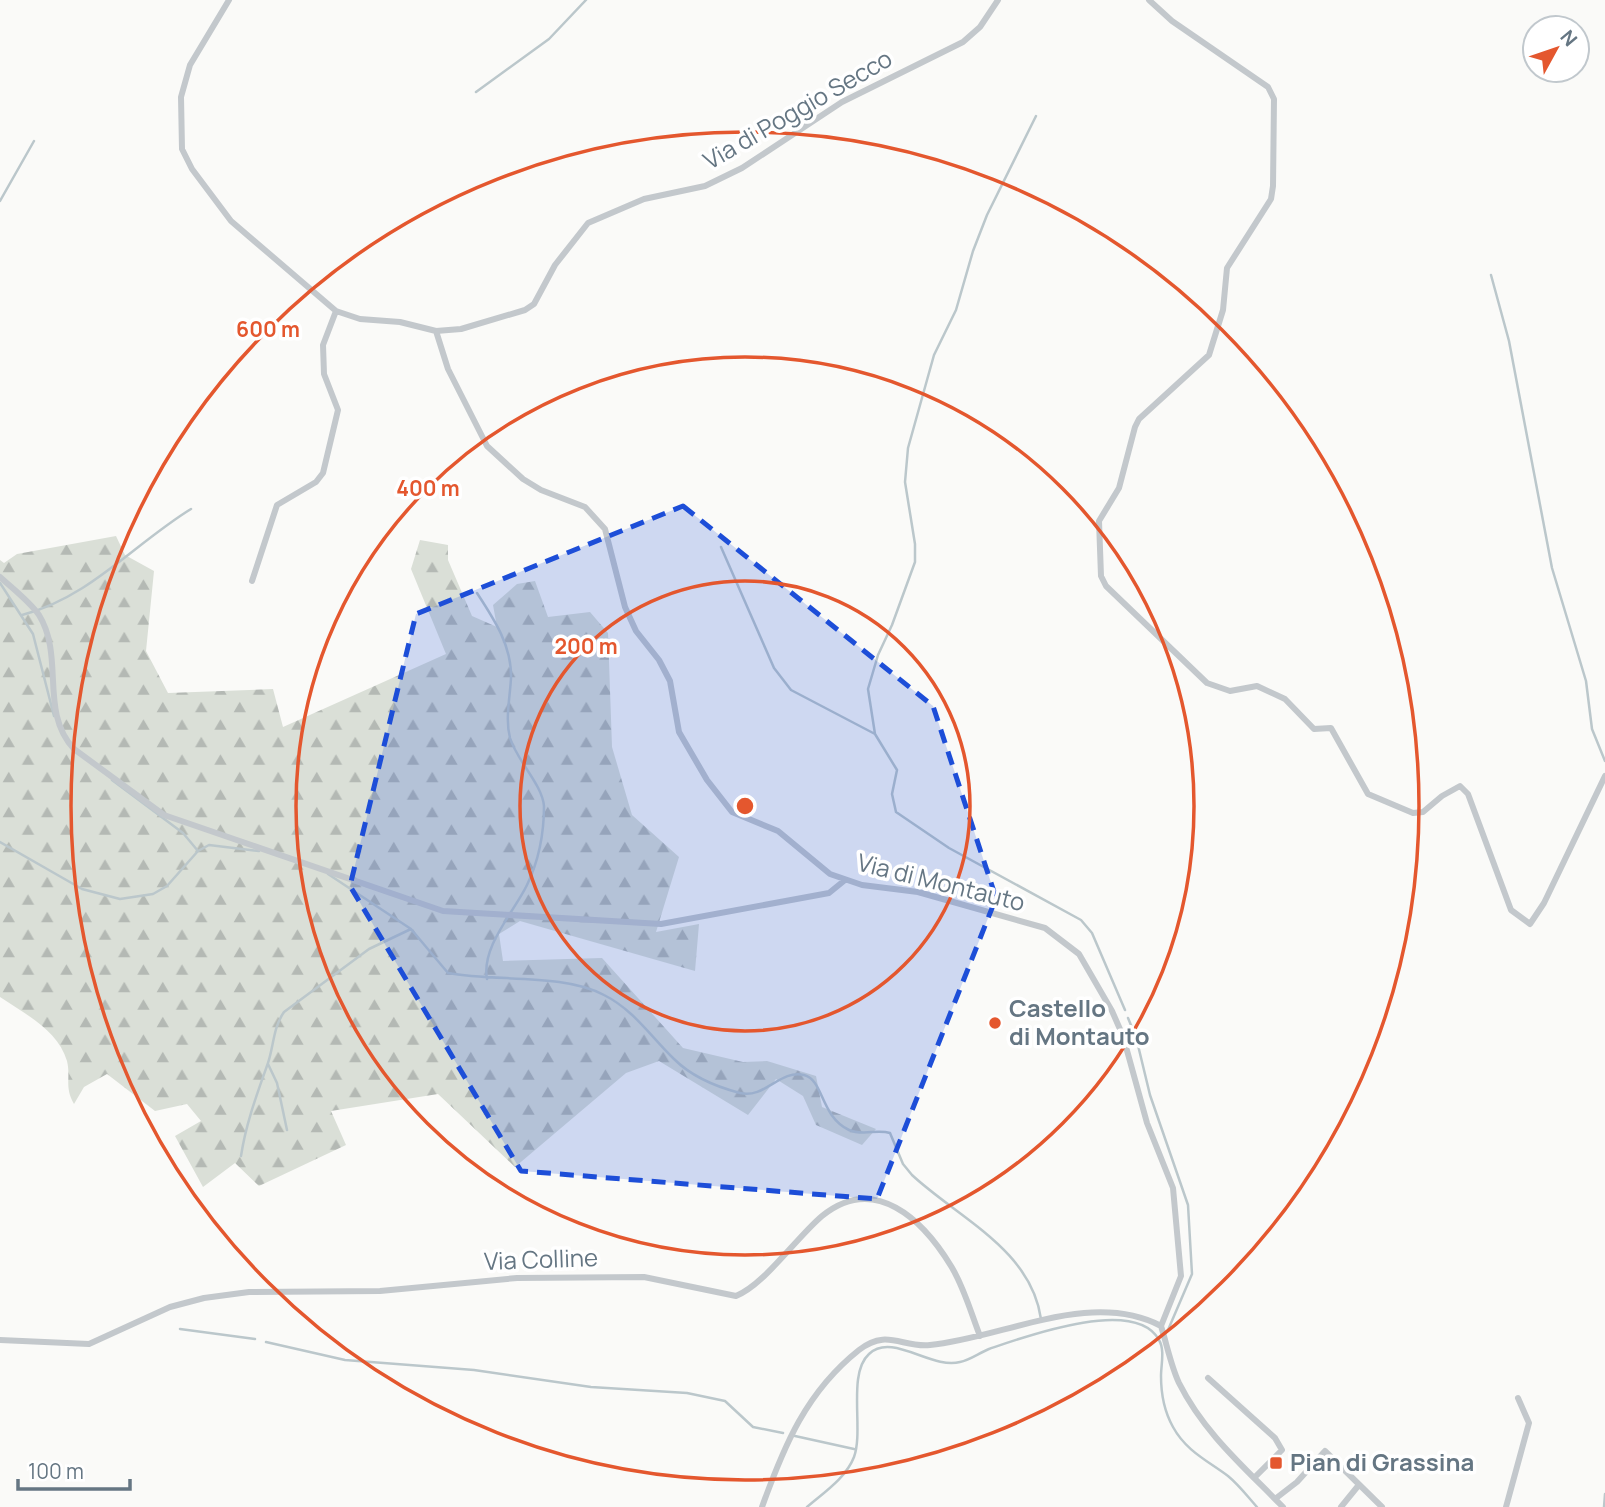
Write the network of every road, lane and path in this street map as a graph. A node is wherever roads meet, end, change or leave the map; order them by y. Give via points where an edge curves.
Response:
1 (229, 0) edge
2 (998, 0) edge
3 (1149, 0) edge
4 (336, 311) junction
5 (436, 331) junction
6 (0, 577) edge
7 (252, 581) dead end
8 (1605, 776) edge
9 (845, 880) dead end
10 (1161, 1326) junction
11 (979, 1336) junction
12 (0, 1340) edge
13 (1208, 1378) dead end
14 (1518, 1398) dead end
15 (1254, 1478) junction
16 (1358, 1486) junction
17 (1275, 1499) junction
18 (762, 1507) edge
19 (1283, 1507) edge
20 (1341, 1507) edge
21 (1382, 1507) edge
22 (1506, 1507) edge

1 - 4 street via 190,65 181,97 182,149 204,188 232,221
2 - 5 street, Via di Poggio Secco via 963,42 842,102 742,168 705,186 644,199 587,223 555,265 534,304 525,310 461,329
3 - 8 street via 1268,87 1274,99 1273,186 1271,199 1227,268 1223,310 1209,355 1135,427 1119,488 1099,521 1105,586 1207,683 1230,691 1257,686 1285,699 1314,729 1331,728 1368,794 1413,813 1423,812 1460,786 1468,794 1511,910 1530,924
4 - 5 street
4 - 7 street via 323,345 324,374 338,410 323,473 277,505
5 - 10 street, Via di Montauto via 447,369 487,446 523,479 585,507 605,529 625,607 670,681 680,732 707,780 733,812 778,831 830,874 862,885 918,892 1045,928 1079,954 1123,1036 1147,1123 1174,1188 1181,1276
6 - 9 street via 39,616 62,736 164,815 443,911 661,924 829,892
10 - 11 street via 1123,1314 1097,1314
10 - 15 street via 1179,1382 1204,1424
11 - 12 street, Via Colline via 952,1267 920,1224 897,1208 865,1198 849,1200 822,1216 755,1284 736,1296 644,1277 517,1278 380,1291 249,1292 170,1307 89,1344
11 - 18 street via 927,1346 877,1340 859,1350 798,1419
13 - 15 street via 1275,1438 1282,1450
14 - 22 street via 1529,1423
15 - 17 street
16 - 17 street via 1325,1451
16 - 20 street
16 - 21 street
17 - 19 street

